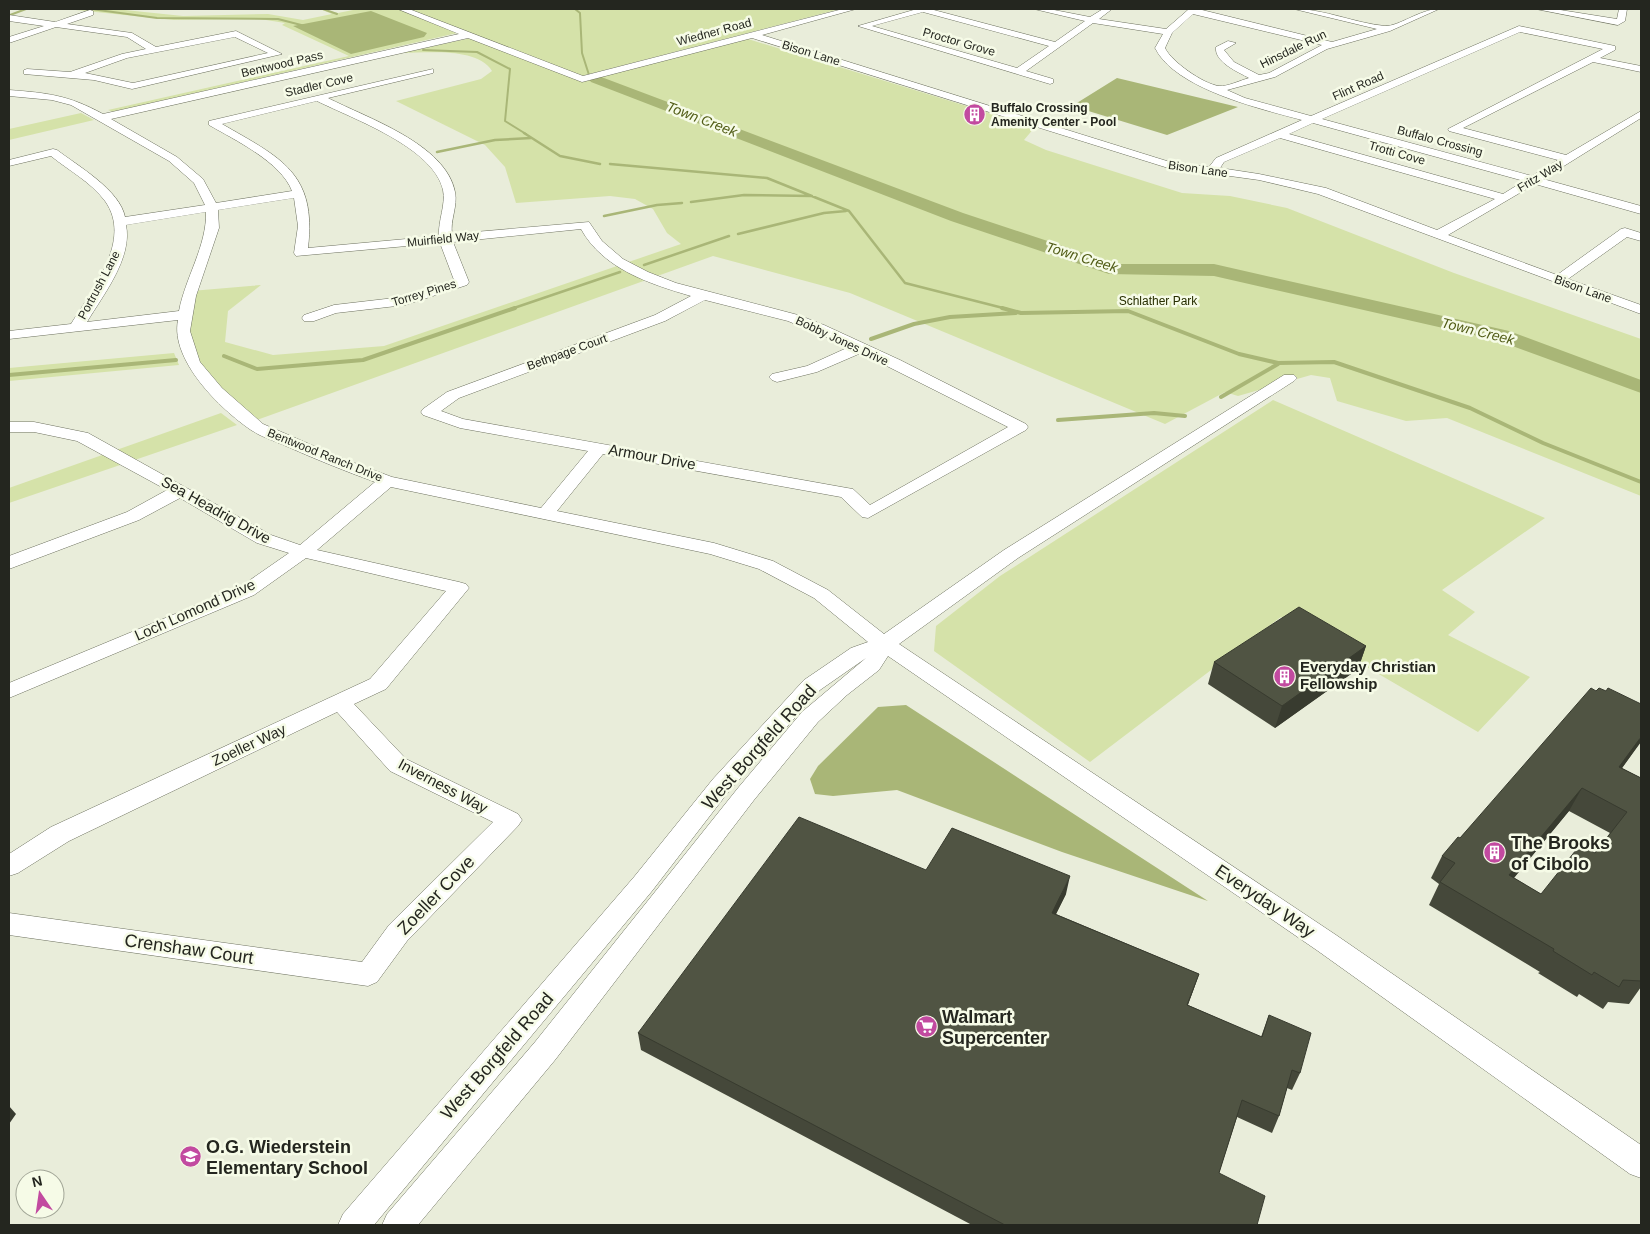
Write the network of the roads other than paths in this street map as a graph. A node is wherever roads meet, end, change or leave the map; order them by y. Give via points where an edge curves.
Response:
1 (402, 9) edge
2 (852, 9) edge
3 (925, 9) edge
4 (1038, 9) edge
5 (1108, 9) edge
6 (1298, 9) edge
7 (1419, 9) edge
8 (1540, 9) edge
9 (1622, 9) edge
10 (1193, 10) edge
11 (1432, 10) edge
12 (90, 13) dead end
13 (9, 18) edge
14 (1090, 20) junction
15 (57, 24) junction
16 (1387, 29) junction
17 (1168, 32) junction
18 (468, 35) junction
19 (752, 35) junction
20 (9, 40) edge
21 (1231, 43) dead end
22 (1330, 44) junction
23 (1056, 45) junction
24 (154, 50) junction
25 (1590, 58) junction
26 (204, 70) junction
27 (1641, 70) edge
28 (430, 71) dead end
29 (27, 72) dead end
30 (1018, 72) junction
31 (68, 75) junction
32 (1259, 79) junction
33 (1050, 81) dead end
34 (237, 87) junction
35 (1218, 90) junction
36 (9, 93) edge
37 (27, 94) junction
38 (319, 98) junction
39 (9, 103) edge
40 (273, 109) junction
41 (1641, 114) edge
42 (101, 118) junction
43 (1315, 119) junction
44 (1282, 135) junction
45 (1568, 159) junction
46 (9, 163) edge
47 (1214, 172) junction
48 (1534, 178) junction
49 (300, 193) junction
50 (1505, 198) junction
51 (1641, 204) edge
52 (212, 207) junction
53 (1641, 210) edge
54 (120, 222) junction
55 (585, 225) joint
56 (1438, 235) junction
57 (1641, 237) edge
58 (446, 239) junction
59 (1558, 280) junction
60 (705, 294) junction
61 (1641, 310) edge
62 (186, 315) junction
63 (309, 318) dead end
64 (76, 328) junction
65 (9, 335) edge
66 (860, 348) junction
67 (777, 377) dead end
68 (1289, 378) dead end
69 (429, 412) joint
70 (9, 427) edge
71 (599, 448) junction
72 (387, 481) junction
73 (179, 492) junction
74 (868, 513) joint
75 (544, 515) junction
76 (303, 552) junction
77 (9, 563) edge
78 (459, 588) joint
79 (885, 644) junction
80 (9, 691) edge
81 (340, 702) junction
82 (510, 820) joint
83 (9, 866) edge
84 (9, 924) edge
85 (368, 974) joint
86 (1641, 1164) edge
87 (354, 1225) edge
88 (398, 1225) edge

1 - 18 street
2 - 19 street, Wiedner Road
3 - 23 street
3 - 30 street, Proctor Grove via 862,26
4 - 14 street
5 - 14 street
6 - 16 street
7 - 11 street
8 - 9 street via 1618,22 1621,21
10 - 17 street
10 - 22 street
11 - 16 street, Hinsdale Run
12 - 15 street
13 - 15 street
14 - 17 street
14 - 23 street
15 - 20 street
15 - 24 street via 129,35
16 - 22 street, Hinsdale Run
17 - 35 street, Buffalo Crossing via 1160,48 1165,58 1184,73
18 - 19 street, Wiedner Road via 582,79
18 - 34 street, Bentwood Pass
19 - 47 street, Bison Lane via 1155,162
21 - 32 street via 1219,49 1222,56
22 - 32 street, Hinsdale Run via 1285,70
23 - 30 street
24 - 26 street via 236,34 277,54
24 - 31 street via 108,60
25 - 27 street
25 - 43 street, Flint Road via 1612,48 1519,29
25 - 45 street via 1453,130
26 - 31 street via 132,86 119,81
26 - 34 street
28 - 38 street, Stadler Cove
29 - 31 street
30 - 33 street, Proctor Grove
32 - 35 street, Hinsdale Run
34 - 40 street
34 - 42 street, Bentwood Pass
35 - 43 street, Buffalo Crossing via 1241,100
36 - 37 street, Bentwood Ranch Drive
37 - 39 street
37 - 42 street, Bentwood Ranch Drive via 76,103
38 - 40 street, Stadler Cove
38 - 58 street, Torrey Pines via 399,139 421,152 438,168 446,182 450,200 444,223
40 - 49 street, Stadler Cove via 213,123 285,169
41 - 45 street, Fritz Way
42 - 52 street, Bentwood Ranch Drive via 173,159 199,181
43 - 44 street, Flint Road
43 - 48 street, Buffalo Crossing
44 - 47 street, Flint Road via 1220,160 1214,165
44 - 50 street, Trotti Cove
45 - 48 street, Fritz Way
46 - 54 street, Portrush Lane via 53,152 109,197 119,212
47 - 56 street, Bison Lane via 1322,190
48 - 50 street, Fritz Way
48 - 51 street, Buffalo Crossing
48 - 53 street, Buffalo Crossing
49 - 52 street
49 - 58 street, Muirfield Way via 306,229 301,253
50 - 56 street, Fritz Way
52 - 54 street
52 - 62 street, Bentwood Ranch Drive via 213,228 189,296
54 - 64 street, Portrush Lane via 122,231 118,251
55 - 58 street, Muirfield Way
55 - 60 street, Bobby Jones Drive via 596,244 621,263 659,281
56 - 59 street, Bison Lane
57 - 59 street via 1626,232
58 - 63 street, Torrey Pines via 449,255 462,282 405,301 334,310
59 - 61 street, Bison Lane
60 - 66 street, Bobby Jones Drive via 780,313 819,327
60 - 69 street, Bethpage Court via 660,318 453,395
62 - 64 street
62 - 72 street, Bentwood Ranch Drive via 184,331 193,363 216,391 256,427
64 - 65 street
66 - 67 street via 812,369
66 - 74 street, Bobby Jones Drive via 1020,427
68 - 79 street via 1011,554
69 - 71 street, Armour Drive via 460,423
70 - 73 street, Sea Headrig Drive via 34,427 82,438
71 - 74 street, Armour Drive via 847,493
71 - 75 street
72 - 75 street, Bentwood Ranch Drive
72 - 76 street, Loch Lomond Drive
73 - 76 street, Sea Headrig Drive via 264,539
73 - 77 street via 134,516
75 - 79 street, Bentwood Ranch Drive via 714,550 766,565 822,594
76 - 78 street, Sea Headrig Drive
76 - 80 street, Loch Lomond Drive via 247,590
78 - 81 street, Zoeller Way via 378,684
79 - 86 street, Everyday Way via 1327,943
79 - 87 street, West Borgfeld Road via 858,653 812,685 783,715
79 - 88 street, West Borgfeld Road via 872,665 810,718 746,794 545,1051
81 - 82 street, Inverness Way via 398,765
81 - 83 street, Zoeller Way via 60,834
82 - 85 street, Zoeller Cove via 398,933
84 - 85 street, Crenshaw Court

